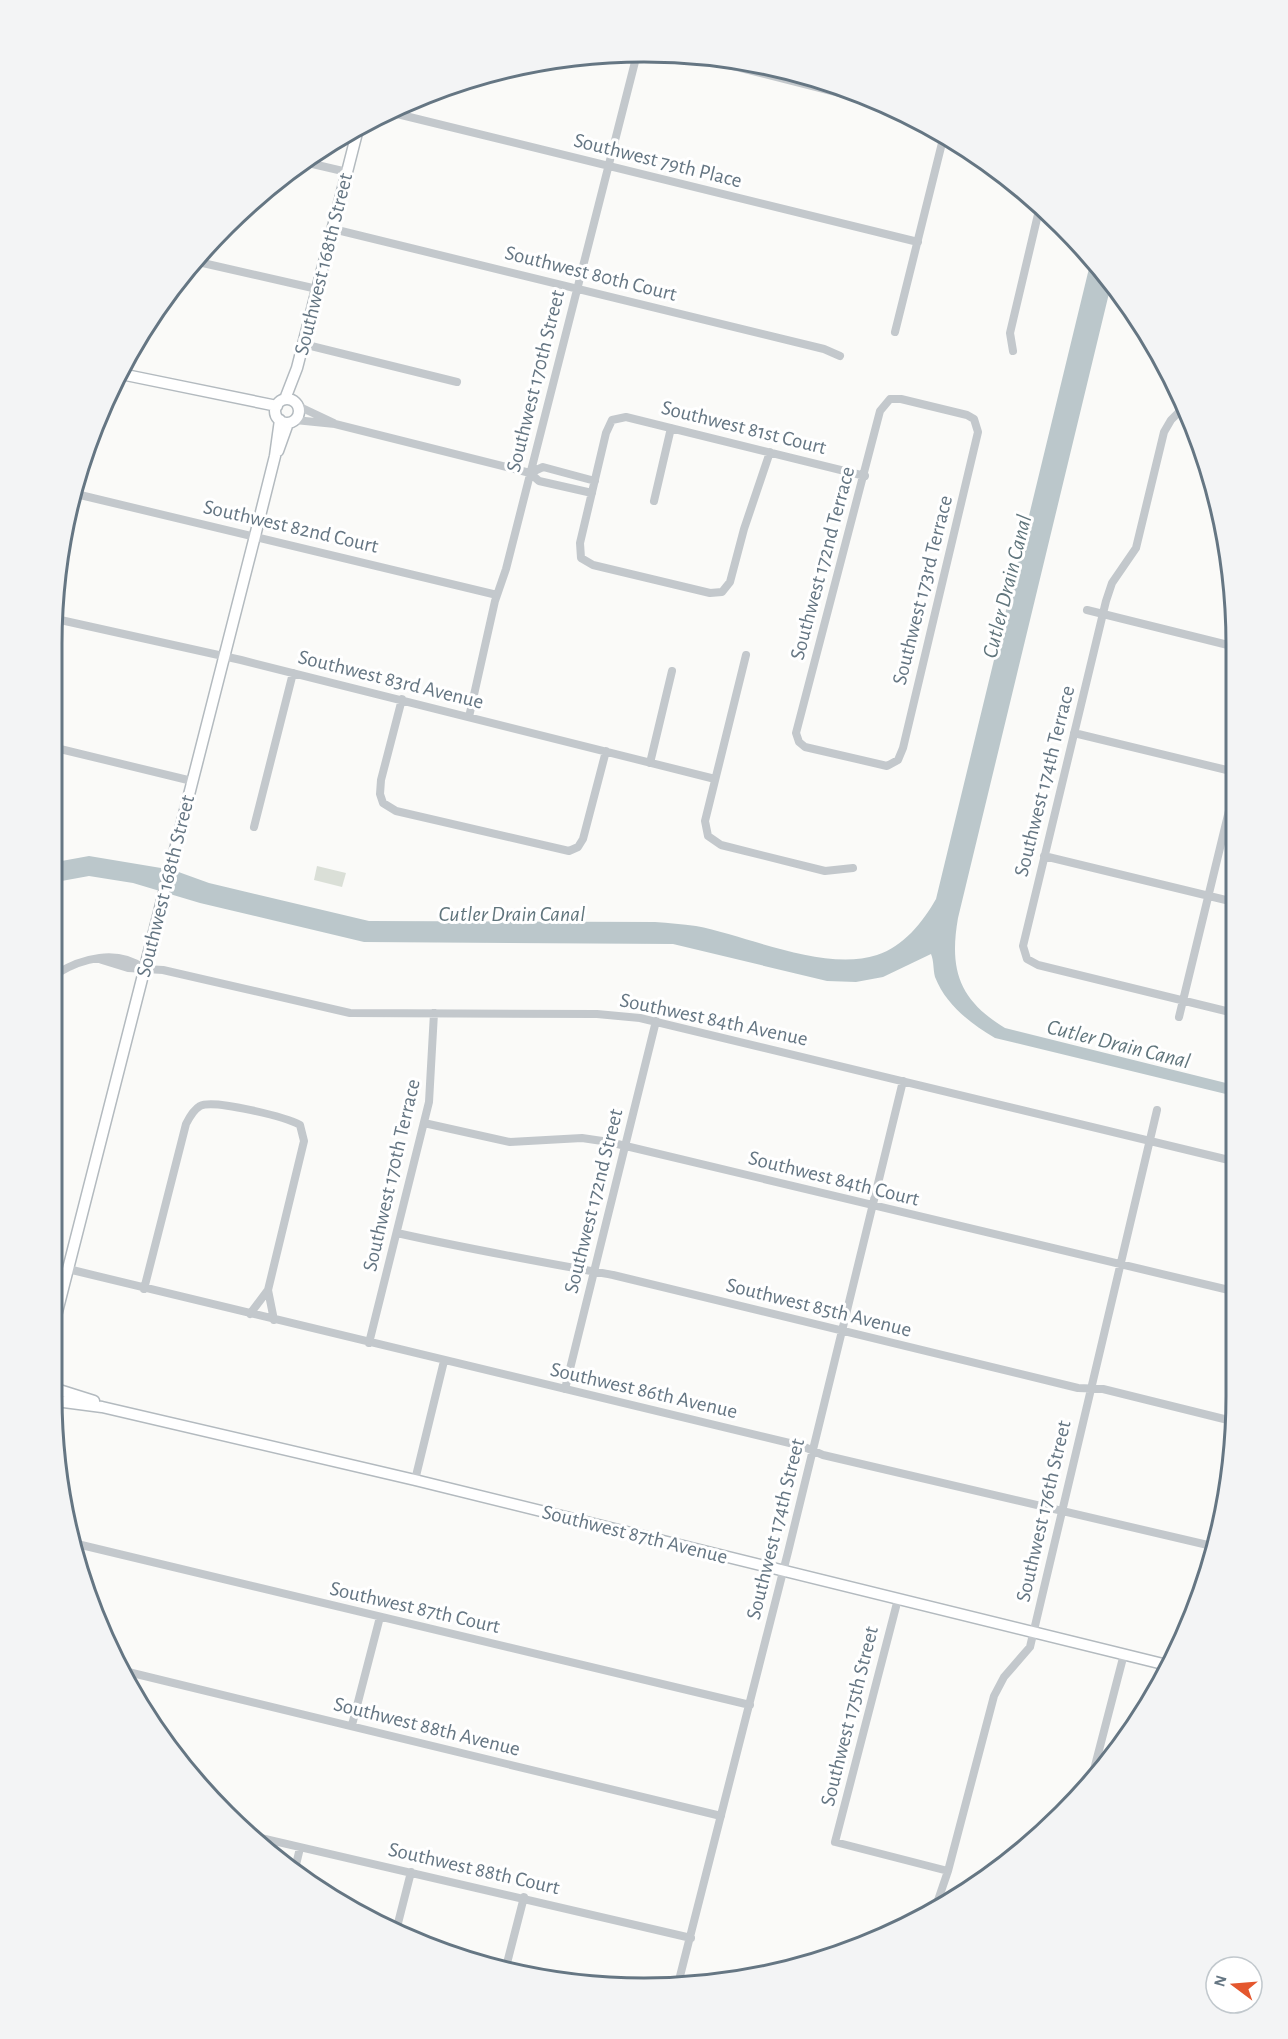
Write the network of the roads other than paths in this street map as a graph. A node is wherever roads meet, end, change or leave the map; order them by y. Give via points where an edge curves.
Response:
1 (635, 62) edge
2 (401, 115) edge
3 (356, 139) edge
4 (942, 144) edge
5 (314, 164) edge
6 (608, 166) junction
7 (347, 172) junction
8 (1038, 215) edge
9 (333, 229) junction
10 (918, 242) junction
11 (203, 263) edge
12 (317, 289) junction
13 (577, 289) junction
14 (895, 332) dead end
15 (303, 344) junction
16 (1013, 351) dead end
17 (840, 356) dead end
18 (128, 375) edge
19 (457, 382) dead end
20 (286, 411) junction
21 (1178, 413) edge
22 (976, 423) joint
23 (335, 424) junction
24 (671, 428) junction
25 (770, 452) junction
26 (530, 473) junction
27 (864, 476) junction
28 (595, 481) junction
29 (592, 493) junction
30 (81, 495) edge
31 (654, 501) dead end
32 (255, 536) junction
33 (497, 595) junction
34 (1087, 610) dead end
35 (1103, 614) junction
36 (63, 621) edge
37 (1226, 645) edge
38 (746, 655) dead end
39 (224, 657) junction
40 (672, 671) dead end
41 (293, 673) junction
42 (402, 699) junction
43 (469, 717) junction
44 (1074, 733) junction
45 (797, 739) joint
46 (62, 749) edge
47 (606, 751) junction
48 (650, 763) junction
49 (1226, 770) edge
50 (715, 779) junction
51 (192, 781) junction
52 (1226, 824) edge
53 (254, 827) dead end
54 (1044, 856) junction
55 (853, 868) dead end
56 (1209, 896) junction
57 (1226, 900) edge
58 (145, 969) junction
59 (62, 971) edge
60 (1183, 1000) junction
61 (1226, 1011) edge
62 (434, 1014) junction
63 (1179, 1017) dead end
64 (657, 1021) junction
65 (903, 1082) junction
66 (1157, 1110) dead end
67 (424, 1123) junction
68 (1150, 1140) junction
69 (625, 1146) junction
70 (1226, 1159) edge
71 (872, 1205) junction
72 (397, 1233) junction
73 (1120, 1265) junction
74 (68, 1269) junction
75 (594, 1272) junction
76 (144, 1289) junction
77 (1226, 1289) edge
78 (268, 1290) junction
79 (62, 1292) edge
80 (250, 1314) junction
81 (274, 1320) junction
82 (842, 1331) junction
83 (369, 1343) junction
84 (444, 1360) junction
85 (1090, 1388) junction
86 (565, 1389) junction
87 (62, 1391) edge
88 (62, 1402) edge
89 (102, 1407) junction
90 (1225, 1419) edge
91 (813, 1451) junction
92 (415, 1480) junction
93 (1062, 1509) junction
94 (81, 1545) edge
95 (1207, 1545) edge
96 (783, 1571) junction
97 (898, 1599) junction
98 (380, 1617) junction
99 (1034, 1633) junction
100 (1124, 1654) junction
101 (1160, 1663) edge
102 (133, 1673) edge
103 (750, 1705) junction
104 (352, 1725) junction
105 (1096, 1762) edge
106 (721, 1816) junction
107 (269, 1840) edge
108 (300, 1848) junction
109 (297, 1862) edge
110 (948, 1870) junction
111 (411, 1872) junction
112 (939, 1896) edge
113 (524, 1898) junction
114 (398, 1922) edge
115 (691, 1938) junction
116 (508, 1961) edge
117 (680, 1976) edge

1 - 6 street, Southwest 170th Street
2 - 6 street, Southwest 79th Place
3 - 7 street, Southwest 168th Street
4 - 10 street
5 - 7 street
6 - 10 street, Southwest 79th Place
6 - 13 street, Southwest 170th Street
7 - 9 street, Southwest 168th Street
8 - 16 street via 1010,333
9 - 12 street, Southwest 168th Street
9 - 13 street, Southwest 80th Court
10 - 14 street
11 - 12 street
12 - 15 street, Southwest 168th Street
13 - 17 street, Southwest 80th Court
13 - 26 street, Southwest 170th Street
15 - 19 street
15 - 20 street, Southwest 168th Street
18 - 20 street
20 - 23 street
20 - 23 street
20 - 32 street, Southwest 168th Street
21 - 35 street via 1164,432 1136,548 1112,583
22 - 27 street, Southwest 172nd Terrace via 967,415 890,399 880,411
22 - 45 street, Southwest 173rd Terrace via 978,436 903,748 894,763 875,765 805,747
23 - 26 street
24 - 25 street, Southwest 81st Court
24 - 28 street, Southwest 81st Court via 616,418 606,433
24 - 31 street
25 - 27 street, Southwest 81st Court
25 - 29 street via 730,582 723,592 710,593 588,563 582,558 580,543
26 - 28 street via 543,467
26 - 29 street via 539,481
26 - 33 street, Southwest 170th Street
27 - 45 street, Southwest 172nd Terrace via 799,717
28 - 29 street
30 - 32 street, Southwest 82nd Court
32 - 33 street, Southwest 82nd Court
32 - 39 street, Southwest 168th Street
33 - 43 street, Southwest 170th Street
34 - 35 street
35 - 37 street
35 - 44 street, Southwest 174th Terrace
36 - 39 street, Southwest 83rd Avenue
38 - 50 street
39 - 41 street, Southwest 83rd Avenue
39 - 51 street, Southwest 168th Street
40 - 48 street
41 - 42 street, Southwest 83rd Avenue
41 - 53 street
42 - 43 street, Southwest 83rd Avenue
42 - 47 street via 381,780 381,798 396,811 558,850 573,850 585,833
43 - 47 street, Southwest 83rd Avenue
44 - 49 street
44 - 54 street, Southwest 174th Terrace
46 - 51 street
47 - 48 street, Southwest 83rd Avenue
48 - 50 street, Southwest 83rd Avenue
50 - 55 street via 705,822 708,836 721,845 825,871
51 - 58 street, Southwest 168th Street
52 - 56 street
54 - 56 street
54 - 60 street, Southwest 174th Terrace via 1024,940 1025,956 1038,965
56 - 57 street
56 - 60 street
58 - 59 street via 102,960 75,963
58 - 62 street, Southwest 84th Avenue via 339,1011
58 - 74 street, Southwest 168th Street
60 - 61 street
60 - 63 street
62 - 64 street, Southwest 84th Avenue via 607,1014
62 - 67 street, Southwest 170th Terrace via 432,1089
64 - 65 street, Southwest 84th Avenue
64 - 69 street, Southwest 172nd Street
65 - 68 street, Southwest 84th Avenue
65 - 71 street, Southwest 174th Street
66 - 68 street, Southwest 176th Street
67 - 69 street, Southwest 84th Court via 498,1141 590,1138
67 - 72 street, Southwest 170th Terrace
68 - 70 street, Southwest 84th Avenue
68 - 73 street, Southwest 176th Street
69 - 71 street, Southwest 84th Court
69 - 75 street, Southwest 172nd Street
71 - 73 street, Southwest 84th Court
71 - 82 street, Southwest 174th Street
72 - 75 street, Southwest 85th Avenue
72 - 83 street, Southwest 170th Terrace
73 - 77 street, Southwest 84th Court
73 - 85 street, Southwest 176th Street
74 - 76 street, Southwest 86th Avenue
74 - 79 street, Southwest 168th Street
75 - 82 street, Southwest 85th Avenue
75 - 86 street, Southwest 172nd Street
76 - 78 street via 186,1124 200,1106 216,1103 294,1122 302,1129 300,1163
76 - 80 street, Southwest 86th Avenue
78 - 80 street
78 - 81 street
80 - 81 street, Southwest 86th Avenue
81 - 83 street, Southwest 86th Avenue
82 - 85 street, Southwest 85th Avenue
82 - 91 street, Southwest 174th Street
83 - 84 street, Southwest 86th Avenue
84 - 86 street, Southwest 86th Avenue
84 - 92 street
85 - 90 street, Southwest 85th Avenue
85 - 93 street, Southwest 176th Street
86 - 91 street, Southwest 86th Avenue
87 - 89 street, Southwest 87th Avenue
88 - 89 street, Southwest 87th Avenue
89 - 92 street, Southwest 87th Avenue
91 - 93 street, Southwest 86th Avenue
91 - 96 street, Southwest 174th Street
92 - 96 street, Southwest 87th Avenue
93 - 95 street, Southwest 86th Avenue
93 - 99 street, Southwest 176th Street
94 - 98 street, Southwest 87th Court
96 - 97 street, Southwest 87th Avenue
96 - 103 street, Southwest 174th Street
97 - 99 street, Southwest 87th Avenue
97 - 110 street, Southwest 175th Street via 835,1842
98 - 103 street, Southwest 87th Court
98 - 104 street
99 - 100 street, Southwest 87th Avenue
99 - 110 street, Southwest 176th Street via 1030,1647 1004,1677 990,1705
100 - 101 street, Southwest 87th Avenue
100 - 105 street
102 - 104 street, Southwest 88th Avenue
103 - 106 street, Southwest 174th Street
104 - 106 street, Southwest 88th Avenue
106 - 115 street, Southwest 174th Street
107 - 108 street, Southwest 88th Court
108 - 109 street
108 - 111 street, Southwest 88th Court
110 - 112 street, Southwest 176th Street
111 - 113 street, Southwest 88th Court
111 - 114 street
113 - 115 street, Southwest 88th Court
113 - 116 street
115 - 117 street, Southwest 174th Street

